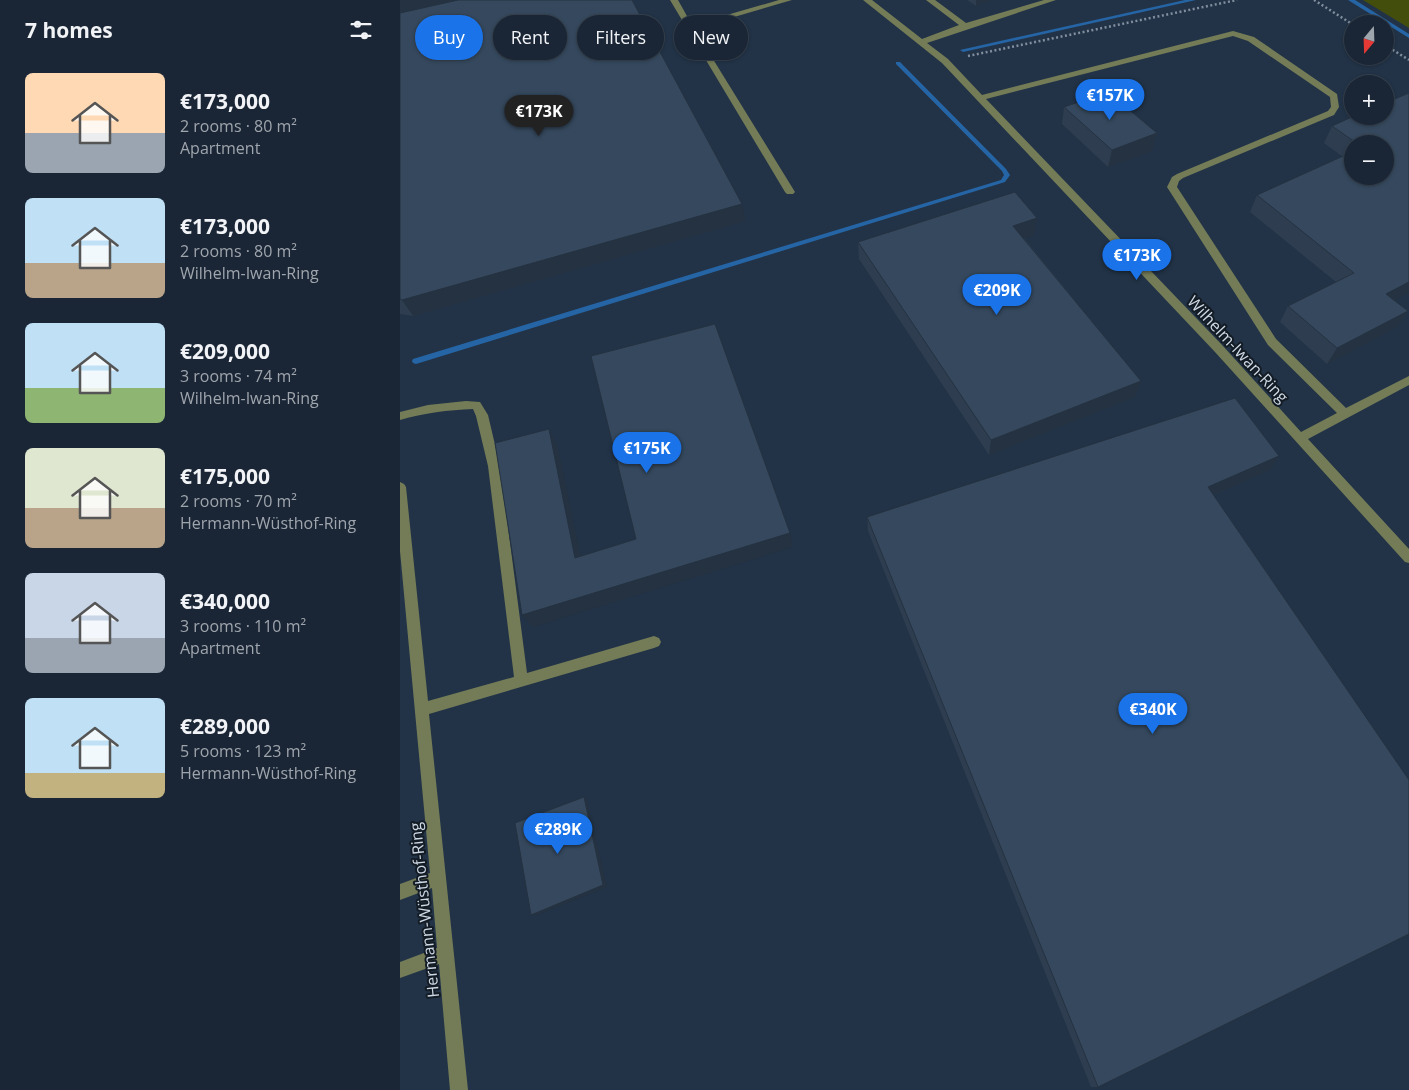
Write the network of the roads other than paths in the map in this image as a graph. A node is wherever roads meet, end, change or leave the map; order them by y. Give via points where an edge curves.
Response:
1 (674, 0) edge
2 (788, 0) edge
3 (867, 0) edge
4 (930, 0) edge
5 (1052, 0) edge
6 (682, 15) edge
7 (731, 15) edge
8 (965, 26) junction
9 (922, 42) junction
10 (709, 60) edge
11 (981, 98) junction
12 (790, 192) dead end
13 (1409, 380) edge
14 (1344, 413) junction
15 (400, 416) edge
16 (1299, 438) junction
17 (400, 487) edge
18 (1409, 558) edge
19 (654, 642) dead end
20 (521, 680) junction
21 (421, 710) junction
22 (438, 878) junction
23 (400, 892) edge
24 (446, 953) junction
25 (400, 970) edge
26 (459, 1090) edge

1 - 6 street
2 - 7 street
3 - 9 street, Wilhelm-Iwan-Ring
4 - 8 street
5 - 8 street
8 - 9 street
9 - 11 street, Wilhelm-Iwan-Ring via 946,61
10 - 12 street
11 - 14 street via 1232,33 1251,39 1334,96 1335,107 1331,113 1180,176 1172,187 1272,342
11 - 16 street, Wilhelm-Iwan-Ring
13 - 14 street
14 - 16 street
15 - 20 street via 458,405 476,405 482,415 494,466
16 - 18 street, Wilhelm-Iwan-Ring
17 - 21 street, Hermann-Wüsthof-Ring
19 - 20 street
20 - 21 street
21 - 22 street, Hermann-Wüsthof-Ring
22 - 23 street
22 - 24 street, Hermann-Wüsthof-Ring
24 - 25 street
24 - 26 street, Hermann-Wüsthof-Ring

